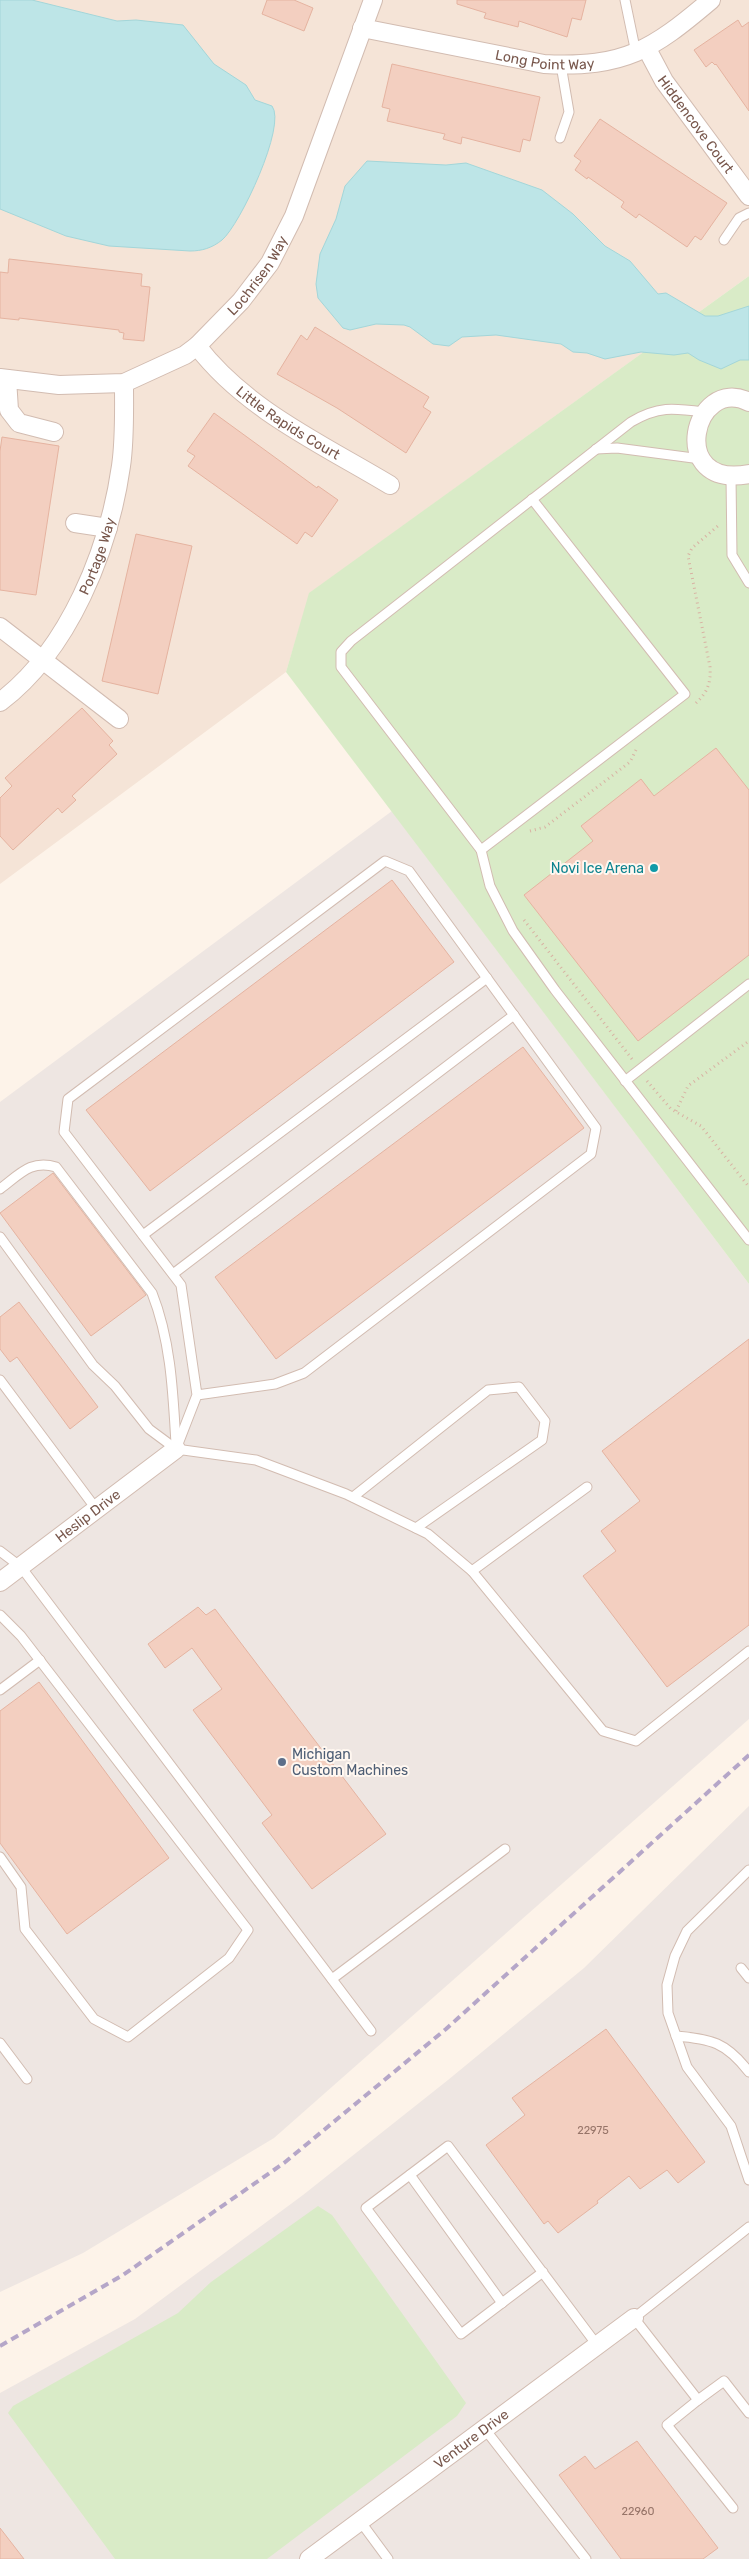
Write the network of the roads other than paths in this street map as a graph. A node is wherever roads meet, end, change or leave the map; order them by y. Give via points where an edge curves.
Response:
1 (373, 0) edge
2 (625, 0) edge
3 (711, 0) edge
4 (362, 28) junction
5 (641, 51) junction
6 (561, 65) junction
7 (560, 138) dead end
8 (749, 196) edge
9 (749, 213) edge
10 (724, 240) dead end
11 (197, 346) junction
12 (4, 378) edge
13 (124, 382) junction
14 (749, 402) edge
15 (704, 412) junction
16 (54, 432) dead end
17 (596, 449) junction
18 (701, 459) junction
19 (749, 474) edge
20 (731, 477) junction
21 (390, 485) dead end
22 (532, 499) junction
23 (75, 523) dead end
24 (108, 528) junction
25 (749, 583) edge
26 (0, 627) edge
27 (43, 661) junction
28 (0, 702) edge
29 (119, 719) dead end
30 (481, 850) junction
31 (487, 978) junction
32 (749, 984) edge
33 (514, 1015) junction
34 (625, 1080) junction
35 (0, 1189) edge
36 (143, 1235) junction
37 (0, 1237) edge
38 (749, 1240) edge
39 (173, 1274) junction
40 (0, 1380) edge
41 (196, 1395) junction
42 (176, 1449) junction
43 (587, 1487) dead end
44 (353, 1497) junction
45 (97, 1510) junction
46 (416, 1528) junction
47 (0, 1551) edge
48 (21, 1567) junction
49 (472, 1571) junction
50 (0, 1582) edge
51 (0, 1615) edge
52 (749, 1652) edge
53 (40, 1660) junction
54 (0, 1690) edge
55 (505, 1849) dead end
56 (0, 1857) edge
57 (749, 1870) edge
58 (742, 1968) dead end
59 (749, 1978) edge
60 (332, 1979) junction
61 (371, 2031) dead end
62 (676, 2036) junction
63 (0, 2042) edge
64 (749, 2072) edge
65 (27, 2079) dead end
66 (410, 2175) junction
67 (749, 2180) edge
68 (749, 2227) edge
69 (543, 2272) junction
70 (502, 2303) junction
71 (634, 2318) junction
72 (598, 2344) junction
73 (698, 2400) junction
74 (749, 2413) edge
75 (484, 2428) junction
76 (733, 2508) dead end
77 (360, 2521) junction
78 (309, 2559) edge
79 (388, 2559) edge
80 (586, 2559) edge

1 - 4 street, Lochrisen Way
2 - 5 lane
3 - 5 street, Long Point Way via 670,35
4 - 6 street, Long Point Way
4 - 11 street, Lochrisen Way via 294,216 278,248 241,301
5 - 6 street, Long Point Way via 600,62
5 - 8 street, Hiddencove Court
6 - 7 lane via 569,112
9 - 10 lane via 739,218
11 - 13 street, Lochrisen Way via 185,355
11 - 21 street, Little Rapids Court via 219,373 257,405
12 - 13 street, Lochrisen Way via 59,385
12 - 16 street via 9,410 19,423
13 - 24 street, Portage Way via 122,465
14 - 15 street via 730,398 715,403
15 - 17 lane via 649,411
15 - 18 street via 696,427 695,443
17 - 18 lane via 617,448
17 - 22 lane
18 - 20 street via 714,471
19 - 20 street
20 - 25 lane via 732,555
22 - 30 lane via 341,652 341,667
22 - 30 lane via 685,694
23 - 24 street
24 - 27 street, Portage Way via 103,548 72,613
26 - 27 street
27 - 28 street, Portage Way
27 - 29 street
30 - 34 lane via 490,886 512,931
31 - 33 lane
31 - 36 lane
31 - 36 lane via 409,871 385,861 68,1099 64,1132
32 - 34 lane
33 - 39 lane
33 - 41 lane via 596,1128 591,1154 304,1373 275,1384
34 - 38 lane
35 - 42 lane via 32,1166 43,1162 56,1167 152,1293 160,1314 173,1385
36 - 39 lane
37 - 42 lane via 93,1365 115,1386 149,1429
39 - 41 lane via 181,1285
40 - 45 lane
41 - 42 lane
42 - 44 lane via 256,1460
42 - 45 street, Heslip Drive
43 - 49 lane
44 - 46 lane
44 - 46 lane via 488,1390 519,1387 545,1421 542,1440
45 - 48 street, Heslip Drive
46 - 49 lane via 428,1534
47 - 48 lane
48 - 50 street, Heslip Drive
48 - 60 lane
49 - 52 lane via 603,1732 636,1741
51 - 53 lane
53 - 54 lane
53 - 56 lane via 248,1930 229,1958 128,2037 94,2019 25,1929 21,1887
55 - 60 lane
57 - 62 lane via 687,1931 675,1956 667,1985 668,2013
58 - 59 lane
60 - 61 lane
62 - 64 lane via 708,2039 729,2048
62 - 67 lane via 687,2067 731,2126
63 - 65 lane
66 - 69 lane via 448,2146
66 - 70 lane
66 - 70 lane via 366,2208 461,2334
68 - 71 lane
69 - 70 lane
69 - 72 lane
71 - 72 street, Venture Drive
71 - 73 lane
72 - 75 street, Venture Drive
73 - 74 lane via 724,2381
73 - 76 lane via 668,2425
75 - 77 street, Venture Drive
75 - 80 lane
77 - 78 street, Venture Drive
77 - 79 lane

